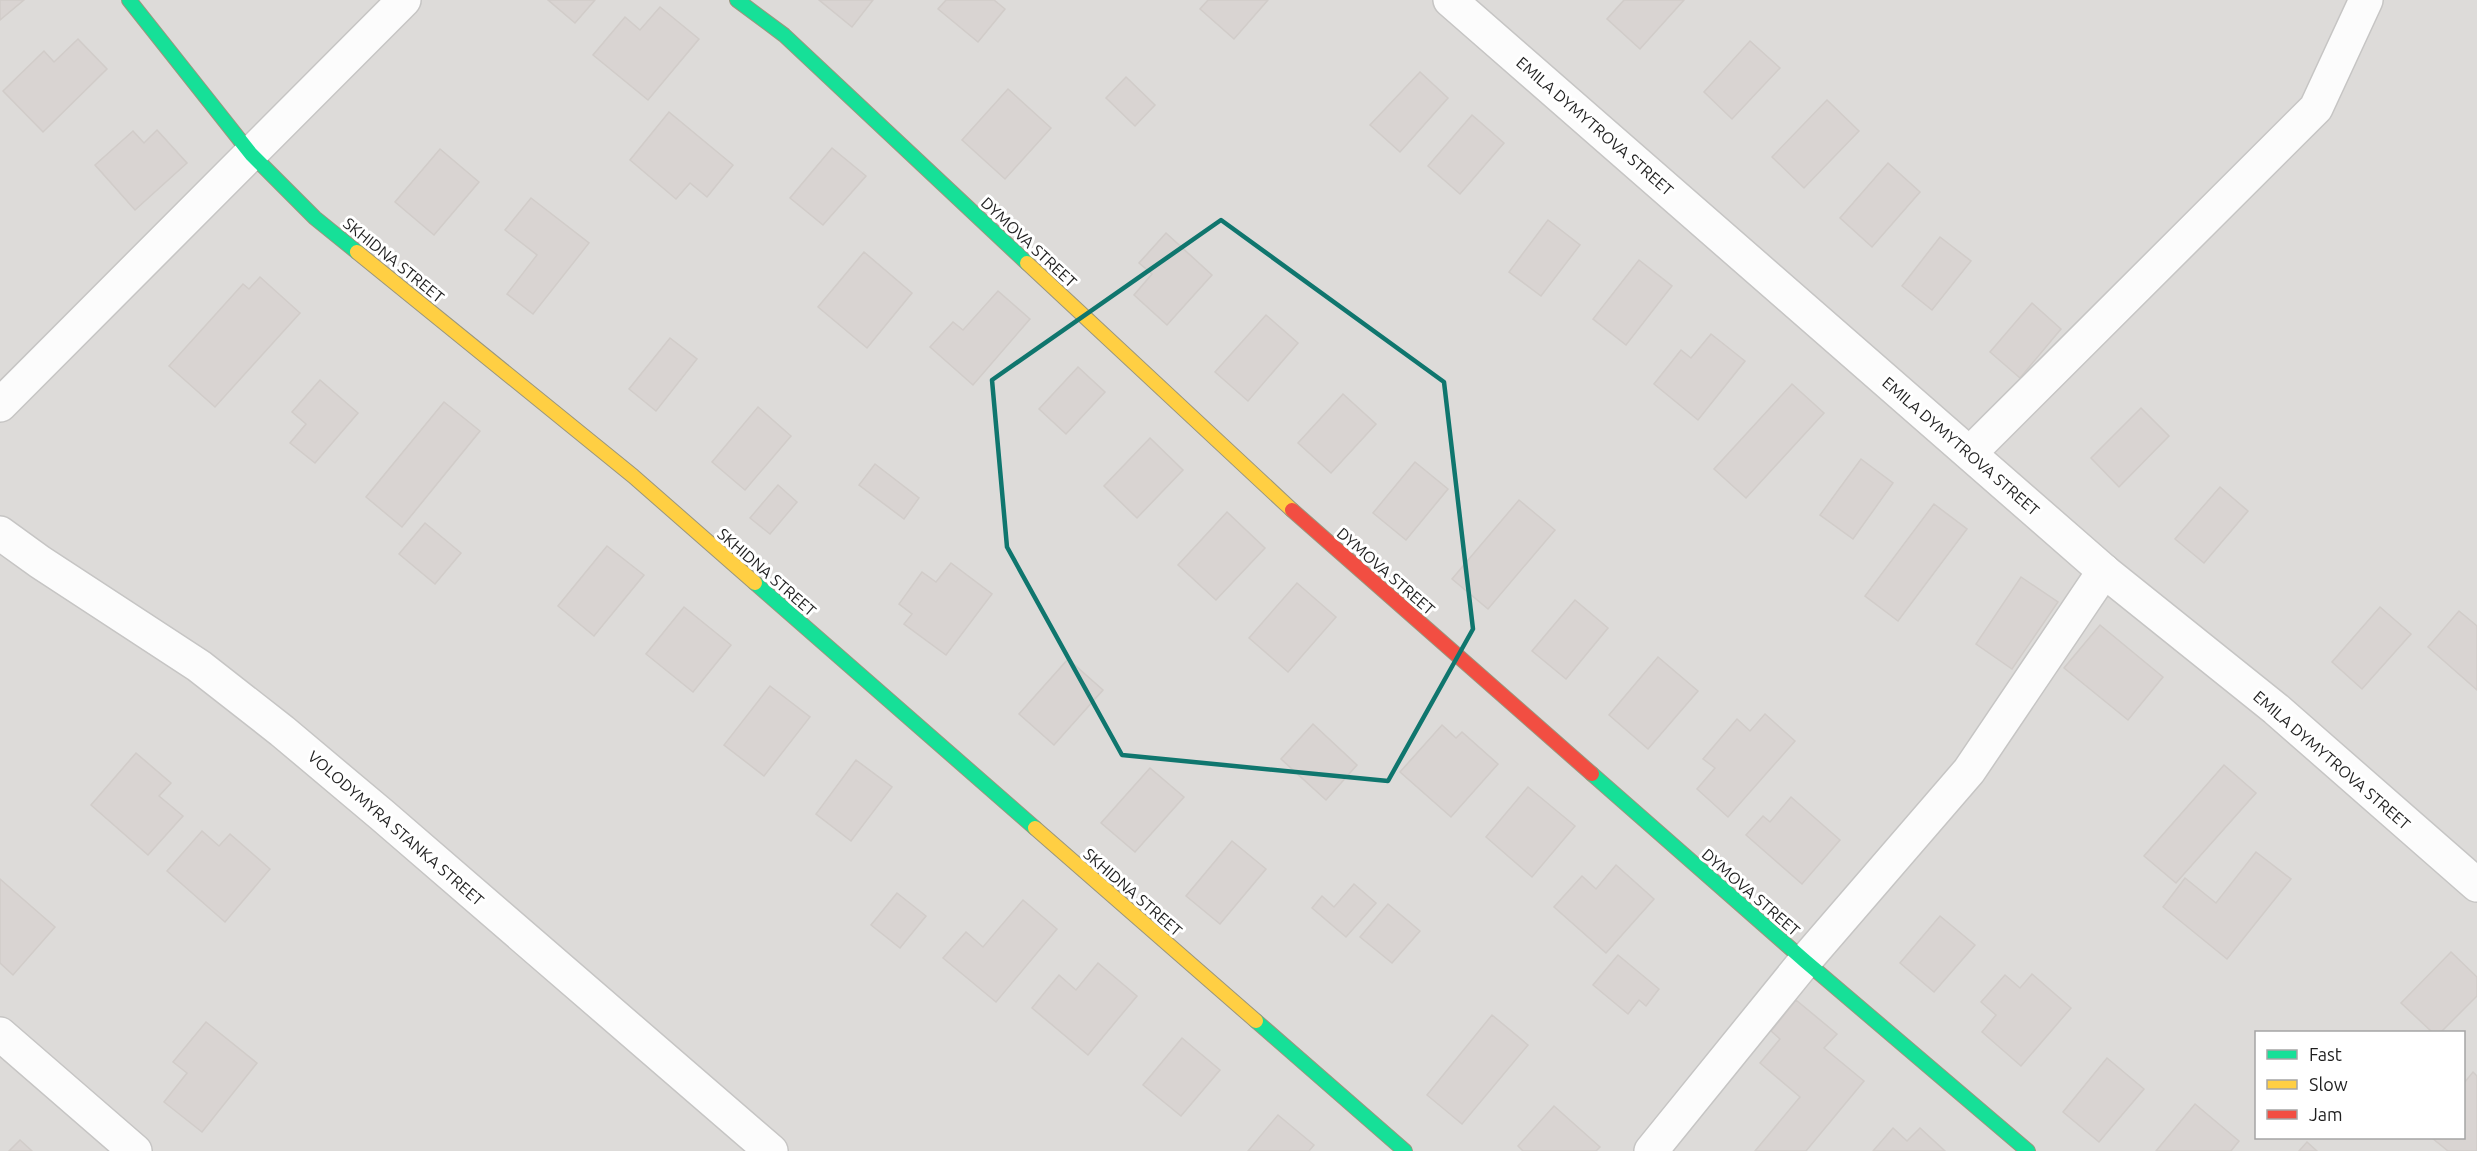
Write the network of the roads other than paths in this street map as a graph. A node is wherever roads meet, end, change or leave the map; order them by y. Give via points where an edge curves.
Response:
1 (129, 0) edge
2 (404, 0) edge
3 (737, 0) edge
4 (1450, 0) edge
5 (2366, 0) edge
6 (251, 154) junction
7 (0, 405) edge
8 (1970, 453) junction
9 (0, 533) edge
10 (2104, 571) junction
11 (2477, 885) edge
12 (1805, 961) junction
13 (0, 1034) edge
14 (135, 1151) edge
15 (771, 1151) edge
16 (1405, 1151) edge
17 (1651, 1151) edge
18 (2028, 1151) edge

1 - 6 street, SKHIDNA STREET
2 - 6 street
3 - 12 street, DYMOVA STREET via 784,35 1272,493
4 - 8 street, EMILA DYMYTROVA STREET
5 - 8 street via 2316,108
6 - 7 street
6 - 16 street, SKHIDNA STREET via 315,218 633,476
8 - 10 street, EMILA DYMYTROVA STREET
9 - 15 street, VOLODYMYRA STANKA STREET via 199,666 282,731
10 - 11 street, EMILA DYMYTROVA STREET via 2276,709
10 - 12 street via 1969,771
12 - 17 street
12 - 18 street, DYMOVA STREET
13 - 14 street

